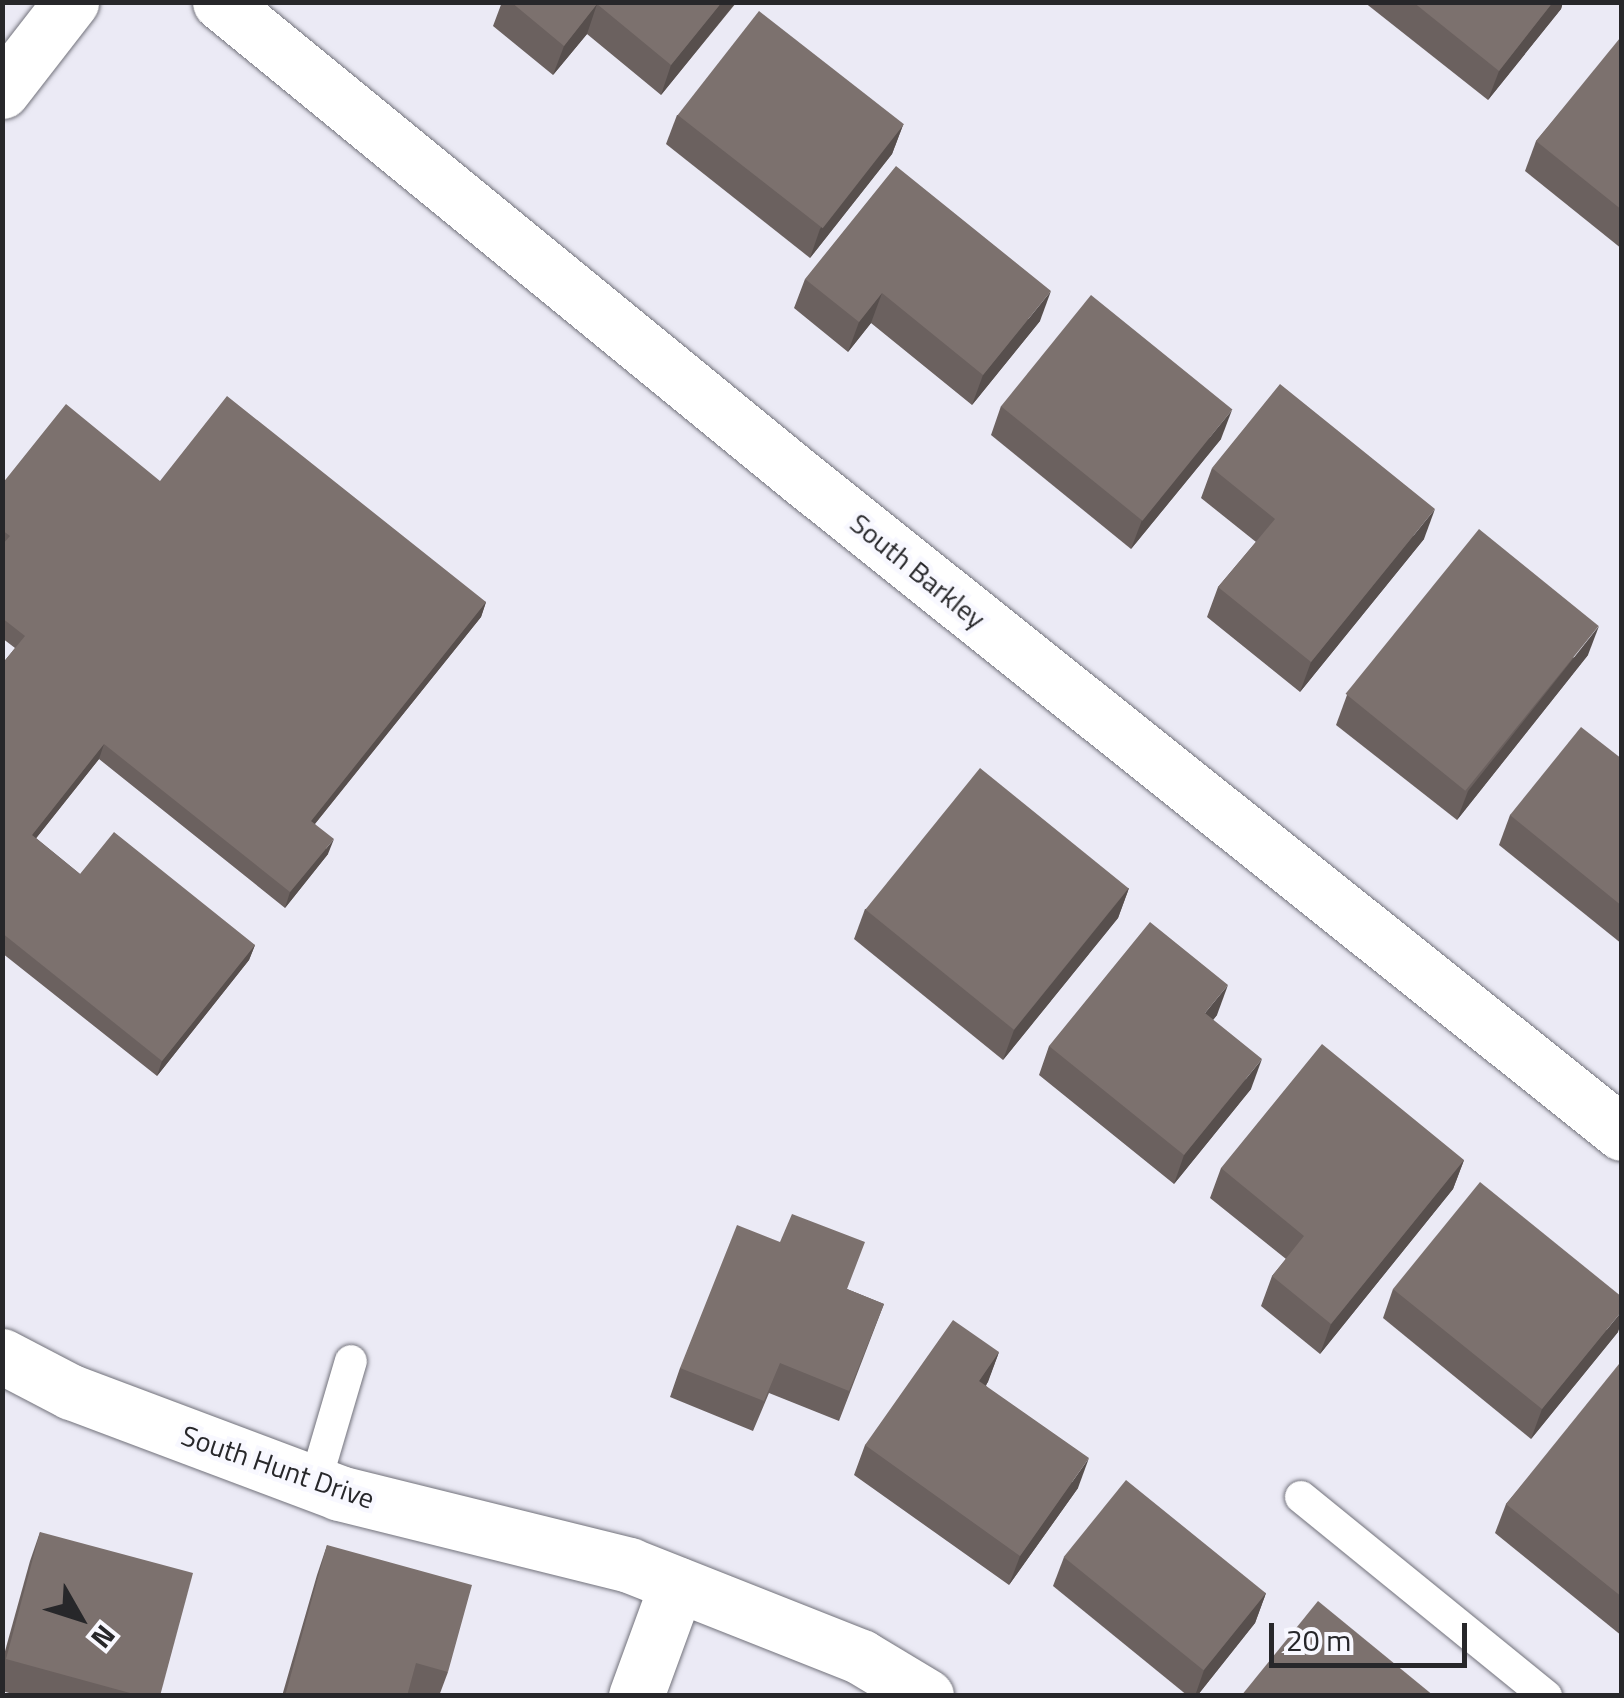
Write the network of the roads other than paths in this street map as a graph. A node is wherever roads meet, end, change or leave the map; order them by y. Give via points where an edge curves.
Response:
1 (71, 2) edge
2 (220, 2) edge
3 (2, 91) edge
4 (1622, 1133) edge
5 (2, 1356) edge
6 (351, 1361) dead end
7 (315, 1484) junction
8 (1301, 1497) dead end
9 (677, 1584) junction
10 (636, 1696) edge
11 (926, 1696) edge
12 (1546, 1696) edge

1 - 3 street
2 - 4 street, South Barkley via 803,479
5 - 7 street, South Hunt Drive via 71,1392
6 - 7 lane
7 - 9 street, South Hunt Drive via 629,1565
8 - 12 lane
9 - 10 street
9 - 11 street, South Hunt Drive via 861,1657

